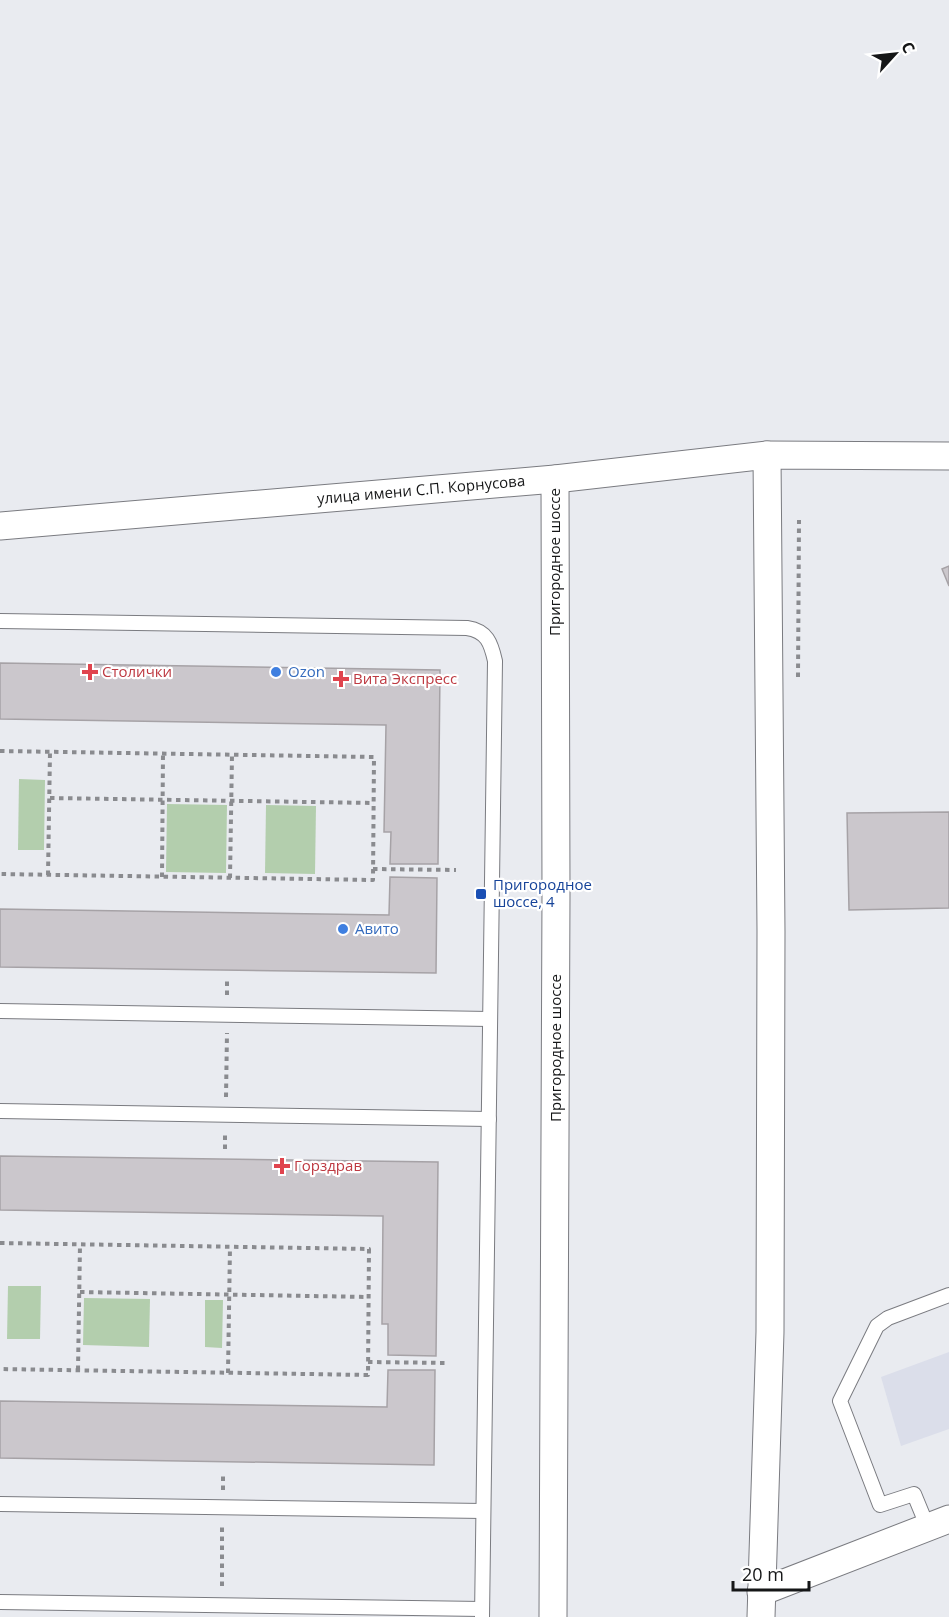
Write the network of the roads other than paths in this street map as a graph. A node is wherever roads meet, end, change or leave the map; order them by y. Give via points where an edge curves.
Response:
1 (767, 455) junction
2 (949, 456) edge
3 (555, 479) junction
4 (0, 526) edge
5 (0, 621) edge
6 (0, 1011) edge
7 (490, 1019) junction
8 (0, 1111) edge
9 (489, 1119) junction
10 (949, 1295) edge
11 (0, 1504) edge
12 (483, 1512) junction
13 (938, 1523) edge
14 (0, 1602) edge
15 (761, 1605) edge
16 (482, 1613) edge
17 (553, 1617) edge

1 - 2 street, улица имени С.П. Корнусова
1 - 3 street, улица имени С.П. Корнусова
1 - 15 street via 770,1332
3 - 4 street, улица имени С.П. Корнусова
3 - 17 street, Пригородное шоссе
5 - 7 lane via 480,630 491,643 495,661
6 - 7 lane
7 - 9 lane
8 - 9 lane
9 - 12 lane
10 - 13 lane via 877,1326 840,1401 880,1505 914,1494
11 - 12 lane
12 - 16 lane
13 - 15 street
14 - 16 lane

